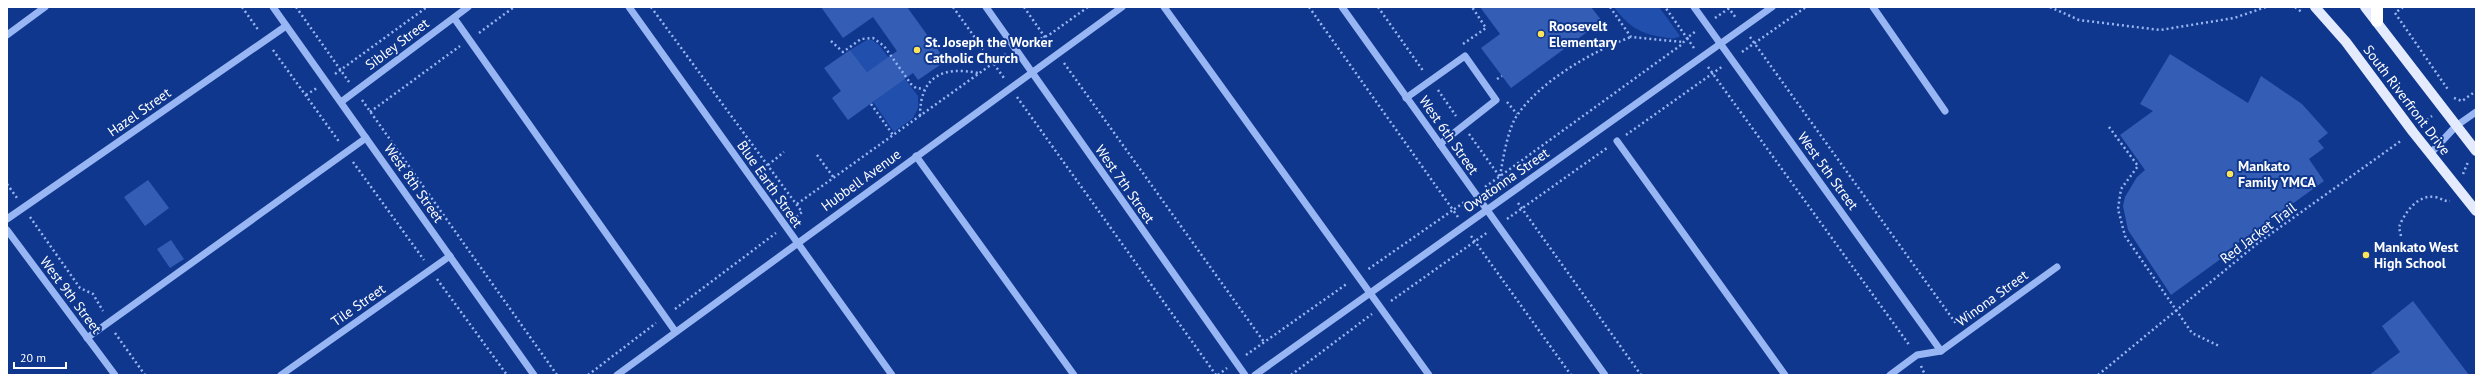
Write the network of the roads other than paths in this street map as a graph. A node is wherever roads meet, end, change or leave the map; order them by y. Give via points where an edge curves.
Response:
1 (45, 7) edge
2 (273, 7) edge
3 (468, 7) edge
4 (630, 7) edge
5 (986, 7) edge
6 (1122, 7) edge
7 (1164, 7) edge
8 (1342, 7) edge
9 (1694, 7) edge
10 (1772, 7) edge
11 (1873, 7) edge
12 (2314, 7) edge
13 (2365, 7) edge
14 (2377, 7) edge
15 (454, 18) junction
16 (2377, 21) junction
17 (286, 26) junction
18 (7, 35) edge
19 (1720, 44) junction
20 (1031, 73) junction
21 (1406, 98) junction
22 (340, 102) junction
23 (1945, 111) dead end
24 (2476, 112) edge
25 (2456, 126) junction
26 (366, 138) junction
27 (1617, 141) road end
28 (1440, 144) junction
29 (2475, 150) edge
30 (2430, 154) junction
31 (916, 156) junction
32 (1486, 210) junction
33 (2476, 211) edge
34 (7, 219) edge
35 (7, 230) edge
36 (795, 243) junction
37 (450, 256) junction
38 (2057, 267) dead end
39 (1370, 293) junction
40 (675, 331) junction
41 (87, 338) junction
42 (1941, 351) junction
43 (115, 375) edge
44 (281, 375) edge
45 (534, 375) edge
46 (616, 375) edge
47 (892, 375) edge
48 (1074, 375) edge
49 (1245, 375) edge
50 (1255, 375) edge
51 (1429, 375) edge
52 (1605, 375) edge
53 (1785, 375) edge
54 (1890, 375) edge

1 - 18 street
2 - 17 street, West 8th Street
3 - 15 street, Sibley Street
4 - 36 street, Blue Earth Street
5 - 20 street, West 7th Street
6 - 20 street, Hubbell Avenue
7 - 39 street
8 - 21 street, West 6th Street
9 - 19 street, West 5th Street
10 - 19 street, Owatonna Street
11 - 23 street
12 - 30 main road, South Riverfront Drive via 2346,42
13 - 16 main road, South Riverfront Drive
14 - 16 highway
15 - 22 street, Sibley Street
15 - 40 street
16 - 25 main road, South Riverfront Drive
17 - 22 street, West 8th Street
17 - 34 street, Hazel Street
19 - 32 street, Owatonna Street
19 - 42 street, West 5th Street
20 - 31 street, Hubbell Avenue
20 - 49 street, West 7th Street
21 - 28 street, West 6th Street
21 - 28 street via 1465,56 1496,100
22 - 26 street, West 8th Street
24 - 25 street
25 - 29 main road, South Riverfront Drive
25 - 30 street
26 - 37 street, West 8th Street
26 - 41 street
27 - 53 street
28 - 32 street, West 6th Street
30 - 33 main road, South Riverfront Drive
31 - 36 street, Hubbell Avenue
31 - 48 street
32 - 39 street, Owatonna Street
32 - 52 street, West 6th Street
35 - 41 street, West 9th Street
36 - 40 street, Hubbell Avenue
36 - 47 street, Blue Earth Street
37 - 44 street, Tile Street
37 - 45 street, West 8th Street
38 - 42 street, Winona Street
39 - 50 street, Owatonna Street
39 - 51 street
40 - 46 street, Hubbell Avenue
41 - 43 street, West 9th Street
42 - 54 street via 1916,355

